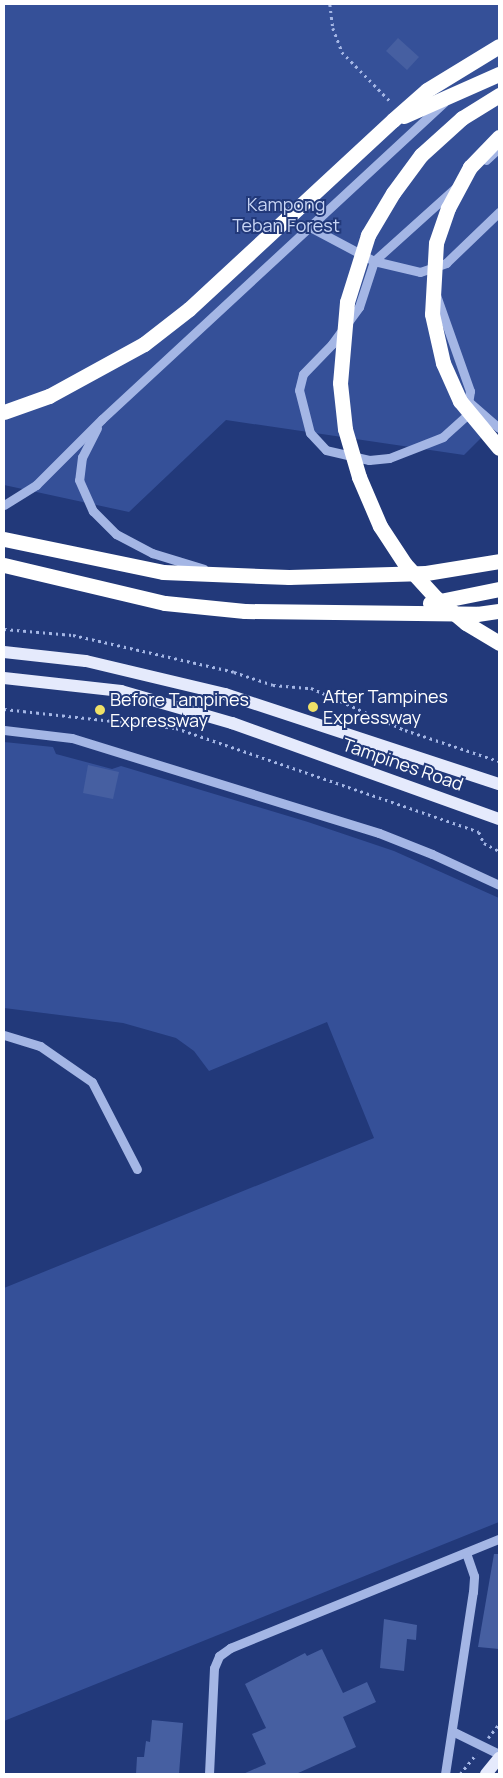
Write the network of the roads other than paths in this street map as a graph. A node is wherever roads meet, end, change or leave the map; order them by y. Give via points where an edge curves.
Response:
1 (499, 46) edge
2 (499, 74) edge
3 (456, 90) dead end
4 (499, 95) edge
5 (395, 114) junction
6 (499, 137) edge
7 (499, 148) edge
8 (499, 212) edge
9 (310, 227) junction
10 (374, 261) junction
11 (427, 271) junction
12 (470, 403) junction
13 (4, 412) edge
14 (102, 419) junction
15 (499, 428) edge
16 (499, 448) edge
17 (4, 505) edge
18 (4, 539) edge
19 (499, 561) edge
20 (4, 565) edge
21 (219, 573) junction
22 (499, 589) edge
23 (499, 611) edge
24 (386, 612) junction
25 (499, 643) edge
26 (4, 652) edge
27 (4, 678) edge
28 (4, 730) edge
29 (499, 784) edge
30 (499, 819) edge
31 (499, 885) edge
32 (4, 1035) edge
33 (137, 1169) dead end
34 (499, 1539) edge
35 (466, 1553) junction
36 (452, 1731) junction
37 (499, 1754) edge
38 (499, 1758) edge
39 (209, 1774) edge
40 (445, 1774) edge
41 (486, 1774) edge

1 - 5 highway, bridge via 427,90
2 - 5 highway, bridge
3 - 9 lane
4 - 25 highway, bridge via 462,118 421,155 392,193 368,236 347,302 340,383 345,429 359,477 380,526 405,564 436,598
5 - 13 highway via 188,309 144,344 49,396
6 - 16 highway, bridge via 470,167 448,208 436,243 432,314 443,363 460,401
7 - 10 lane
8 - 11 lane via 446,263
9 - 10 lane
9 - 14 lane
10 - 11 lane
10 - 12 lane via 359,307 332,344 303,374 298,390 310,433 326,450 369,460 389,458 443,437 466,416
11 - 12 lane via 470,391
12 - 15 lane
14 - 17 lane via 36,485
14 - 21 lane via 82,457 79,480 93,511 116,534 152,553
18 - 21 highway via 163,572
19 - 21 highway via 426,573 289,577
20 - 24 highway via 165,603 245,611
22 - 24 highway
23 - 24 highway via 477,614
26 - 29 main road, Tampines Road via 86,660 225,694
27 - 30 main road, Tampines Road via 121,692 232,723
28 - 31 lane via 72,738 379,834
32 - 33 lane via 40,1046 92,1082
34 - 35 lane
35 - 36 lane via 474,1576
35 - 39 lane via 230,1648 219,1656 214,1668
36 - 37 lane
36 - 40 lane
38 - 41 main road

